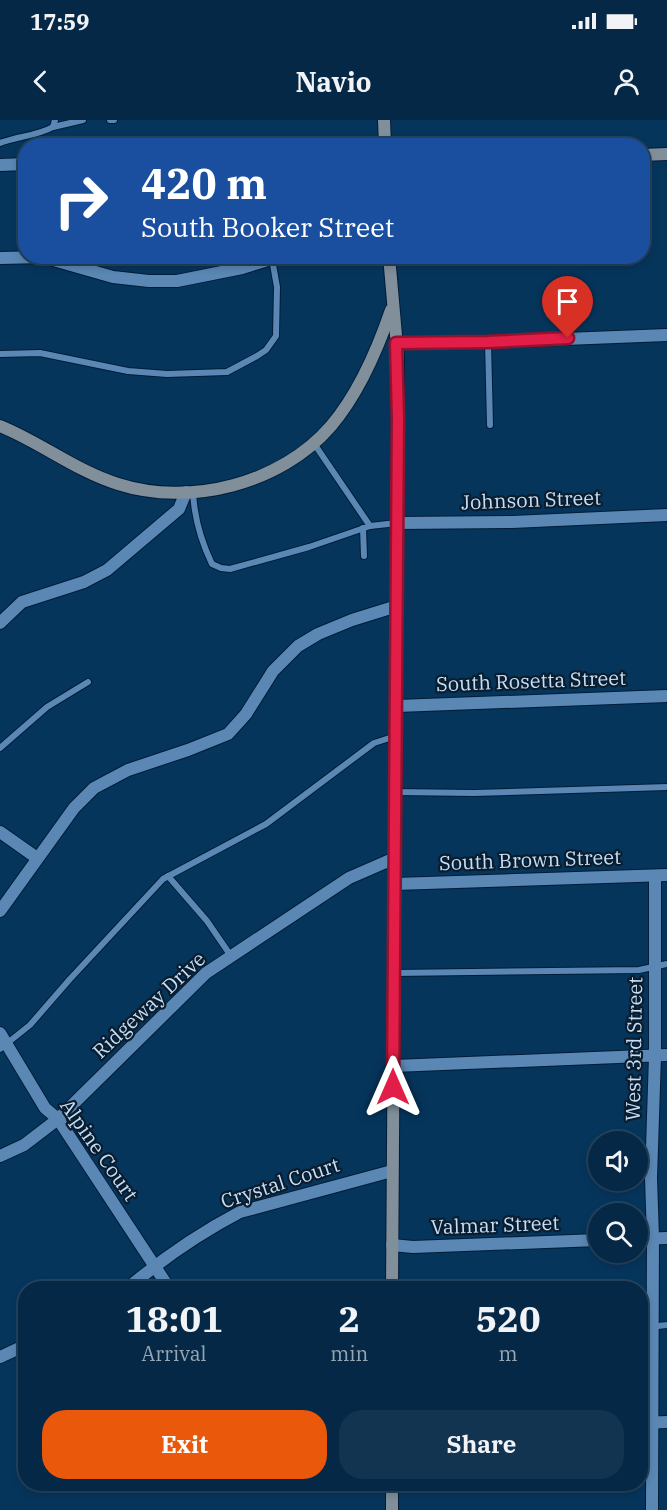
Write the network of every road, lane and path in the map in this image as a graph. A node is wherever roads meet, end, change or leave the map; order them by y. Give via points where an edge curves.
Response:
1 (82, 120) edge
2 (384, 120) edge
3 (54, 123) edge
4 (385, 138) edge
5 (0, 143) edge
6 (667, 154) edge
7 (650, 155) edge
8 (18, 164) edge
9 (0, 165) edge
10 (0, 258) edge
11 (18, 258) edge
12 (68, 264) edge
13 (256, 264) edge
14 (276, 264) edge
15 (390, 264) edge
16 (393, 303) junction
17 (667, 335) edge
18 (488, 342) junction
19 (396, 343) junction
20 (0, 354) edge
21 (490, 425) dead end
22 (0, 426) edge
23 (314, 442) junction
24 (189, 492) junction
25 (667, 515) edge
26 (397, 523) junction
27 (366, 527) junction
28 (364, 556) dead end
29 (397, 606) junction
30 (0, 623) edge
31 (88, 681) dead end
32 (667, 696) edge
33 (397, 706) junction
34 (396, 735) junction
35 (0, 748) edge
36 (667, 787) edge
37 (396, 792) junction
38 (0, 832) edge
39 (37, 858) junction
40 (395, 858) junction
41 (661, 875) edge
42 (168, 876) junction
43 (395, 884) junction
44 (0, 911) edge
45 (231, 957) junction
46 (661, 965) edge
47 (394, 973) junction
48 (2, 1042) edge
49 (661, 1055) edge
50 (393, 1066) junction
51 (58, 1119) junction
52 (0, 1156) edge
53 (392, 1171) junction
54 (648, 1238) edge
55 (653, 1238) junction
56 (667, 1238) edge
57 (588, 1240) edge
58 (392, 1245) junction
59 (155, 1265) junction
60 (136, 1281) edge
61 (165, 1281) edge
62 (392, 1281) edge
63 (648, 1302) edge
64 (667, 1325) edge
65 (648, 1327) edge
66 (18, 1348) edge
67 (0, 1356) edge
68 (667, 1422) edge
69 (648, 1423) edge
70 (648, 1452) edge
71 (392, 1491) edge
72 (392, 1510) edge
73 (652, 1510) edge

1 - 3 lane
2 - 4 main road
3 - 5 lane via 42,133
6 - 7 main road
8 - 9 street
10 - 11 street
12 - 13 street via 113,277 177,281
14 - 20 lane via 276,336 266,350 227,372 128,371 40,353
15 - 16 main road
16 - 19 main road
16 - 23 main road via 360,383 330,427
17 - 18 street
18 - 19 street
18 - 21 lane
19 - 26 main road
22 - 24 main road via 116,483 151,491
23 - 24 main road via 279,466 248,480
23 - 27 lane
24 - 27 lane via 204,548 212,564 221,568 272,558
24 - 30 street via 179,509 107,570 84,582 22,602
25 - 26 street, Johnson Street
26 - 27 lane
26 - 29 main road
27 - 28 lane
29 - 33 main road
29 - 39 street via 352,620 298,646 273,671 246,714 228,734 128,770 94,788
31 - 35 lane via 47,707
32 - 33 street, South Rosetta Street
33 - 34 main road
34 - 37 main road
34 - 42 lane via 374,743 258,828
36 - 37 lane
37 - 40 main road
38 - 39 street
39 - 44 street
40 - 43 main road
40 - 45 street, Ridgeway Drive via 349,878
41 - 43 street, South Brown Street
41 - 46 street, West 3rd Street
42 - 45 lane via 207,921
42 - 48 lane via 30,1025
43 - 47 main road
45 - 51 street, Ridgeway Drive via 193,985
46 - 47 lane via 639,970
46 - 49 street, West 3rd Street
47 - 50 main road
48 - 51 street, Alpine Court via 45,1108
49 - 50 street
49 - 55 street, West 3rd Street via 651,1178
50 - 53 main road
51 - 52 street, Ridgeway Drive via 24,1145
51 - 59 street, Alpine Court
53 - 58 main road
53 - 59 street, Crystal Court via 240,1212
54 - 55 street
55 - 56 street
55 - 63 street, West 3rd Street
57 - 58 street, Valmar Street
58 - 62 main road
59 - 60 street, Crystal Court
59 - 61 street, Alpine Court
64 - 65 lane
66 - 67 street
68 - 69 street
70 - 73 street, West 3rd Street
71 - 72 main road

